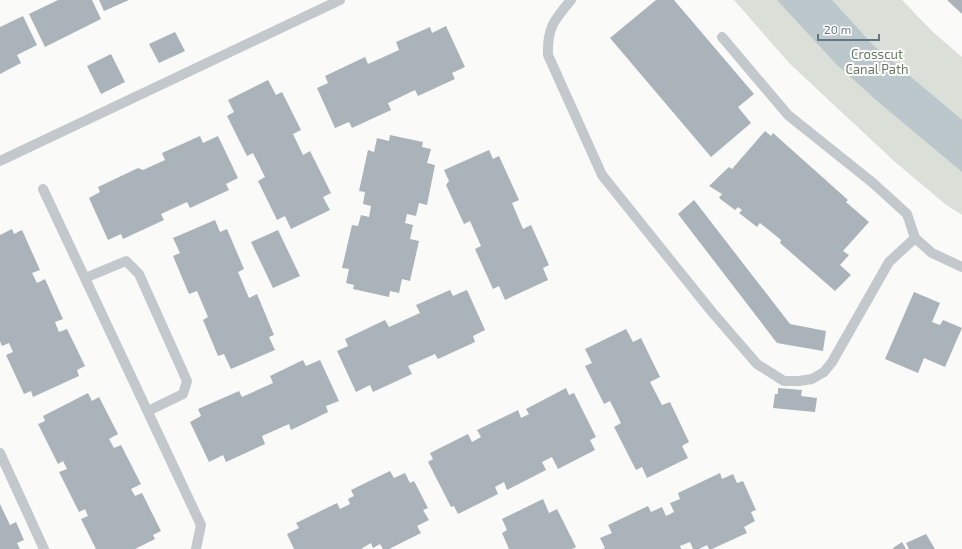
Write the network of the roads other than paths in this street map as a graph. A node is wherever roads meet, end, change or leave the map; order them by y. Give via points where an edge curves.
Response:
1 (340, 0) edge
2 (571, 0) edge
3 (722, 37) dead end
4 (0, 161) edge
5 (43, 189) dead end
6 (915, 238) junction
7 (962, 267) edge
8 (85, 278) junction
9 (148, 411) junction
10 (0, 453) edge
11 (44, 549) edge
12 (196, 549) edge

1 - 4 lane
2 - 6 lane via 552,22 547,39 548,55 602,175 757,364 784,381 812,379 824,372 889,262
3 - 6 lane via 788,114 907,214
5 - 8 lane
6 - 7 lane via 932,253
8 - 9 lane
8 - 9 lane via 126,261 139,274 187,381 183,394
9 - 12 lane via 201,524
10 - 11 lane

